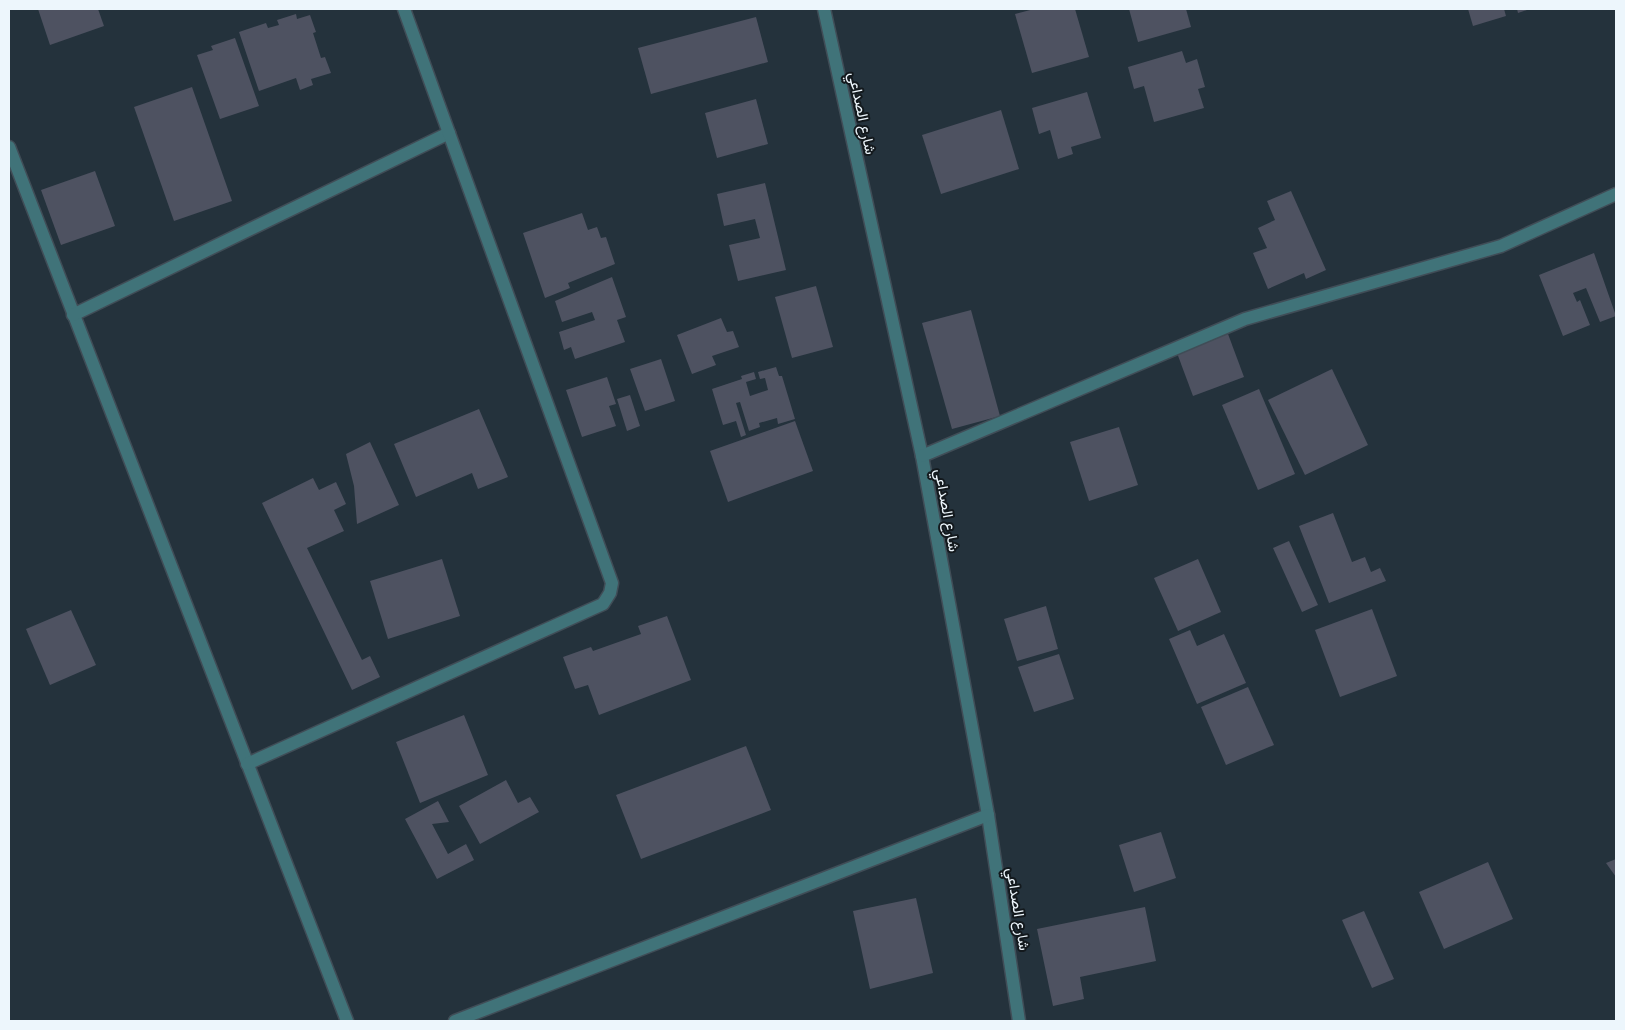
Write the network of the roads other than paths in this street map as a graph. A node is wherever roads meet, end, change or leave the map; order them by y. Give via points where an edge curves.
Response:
1 (404, 9) edge
2 (824, 9) edge
3 (449, 133) junction
4 (9, 148) edge
5 (1616, 194) edge
6 (74, 315) junction
7 (922, 456) junction
8 (247, 764) junction
9 (988, 815) junction
10 (346, 1021) edge
11 (455, 1021) edge
12 (1019, 1021) edge

1 - 3 street
2 - 7 street, شارع الصداعي
3 - 6 street
3 - 8 street via 612,583 610,593 603,604
4 - 6 street
5 - 7 street via 1501,246 1245,319
6 - 8 street
7 - 9 street, شارع الصداعي
8 - 10 street
9 - 11 street
9 - 12 street, شارع الصداعي

